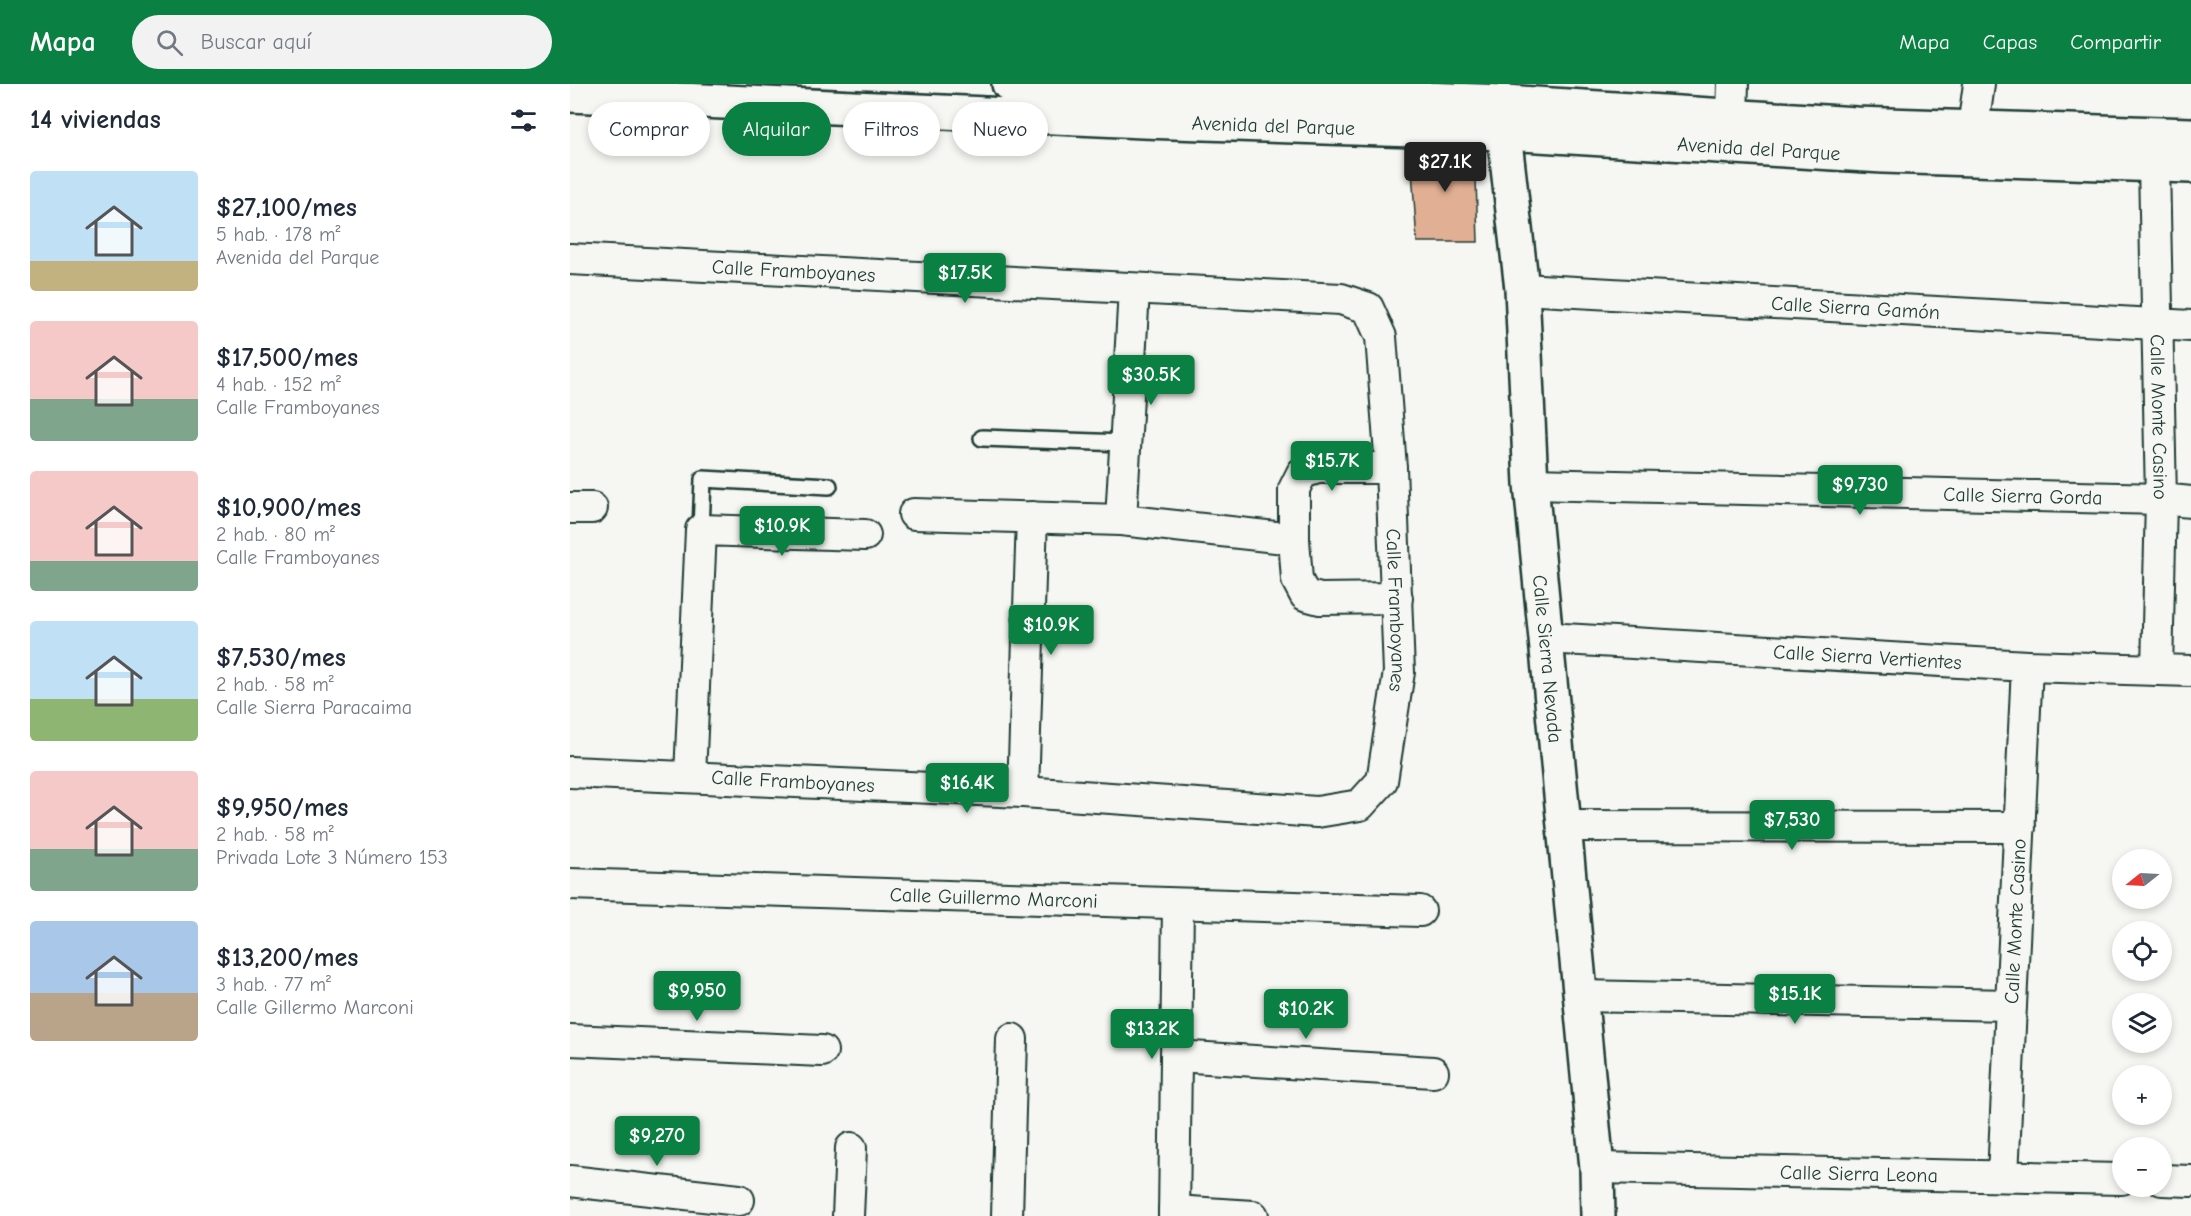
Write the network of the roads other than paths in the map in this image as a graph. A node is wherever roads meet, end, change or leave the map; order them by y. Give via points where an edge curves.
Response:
1 (1009, 84) edge
2 (1979, 84) edge
3 (570, 95) edge
4 (1733, 100) edge
5 (1504, 107) edge
6 (1973, 128) junction
7 (2191, 135) edge
8 (1884, 141) junction
9 (2154, 165) junction
10 (2191, 166) edge
11 (570, 259) edge
12 (1522, 289) junction
13 (1134, 290) junction
14 (2156, 324) junction
15 (2191, 326) edge
16 (982, 438) dead end
17 (1125, 443) junction
18 (1391, 468) junction
19 (1531, 484) junction
20 (829, 486) dead end
21 (2161, 499) junction
22 (2191, 502) edge
23 (915, 514) dead end
24 (1032, 517) junction
25 (1121, 520) junction
26 (701, 530) junction
27 (865, 535) dead end
28 (1294, 539) junction
29 (1397, 598) junction
30 (1546, 638) junction
31 (2027, 666) junction
32 (2157, 670) junction
33 (2191, 671) edge
34 (570, 772) edge
35 (690, 776) junction
36 (1023, 792) junction
37 (1564, 826) junction
38 (2019, 827) junction
39 (570, 884) edge
40 (1178, 904) junction
41 (1420, 911) dead end
42 (1581, 996) junction
43 (2011, 1005) junction
44 (1012, 1039) dead end
45 (570, 1040) edge
46 (822, 1052) dead end
47 (1176, 1056) junction
48 (1433, 1072) dead end
49 (851, 1148) dead end
50 (1597, 1168) junction
51 (2003, 1176) junction
52 (2112, 1179) edge
53 (2172, 1180) edge
54 (570, 1181) edge
55 (2191, 1181) edge
56 (739, 1200) dead end
57 (1174, 1214) edge
58 (848, 1216) edge
59 (1007, 1216) edge
60 (1253, 1216) edge
61 (1598, 1216) edge

1 - 5 street, Avenida del Parque
2 - 6 street
3 - 5 street, Avenida del Parque via 1131,121
4 - 5 street, Avenida del Parque
4 - 8 street, Avenida del Parque
5 - 8 street, Avenida del Parque
5 - 12 street, Calle Sierra Nevada
6 - 7 street, Avenida del Parque
6 - 8 street, Avenida del Parque
8 - 9 street, Avenida del Parque
9 - 10 street, Avenida del Parque
9 - 14 street, Calle Monte Casino
11 - 13 street, Calle Framboyanes
12 - 14 street, Calle Sierra Gamón
12 - 19 street, Calle Sierra Nevada
13 - 17 street
13 - 18 street, Calle Framboyanes via 1341,299 1368,308 1381,337
14 - 15 street, Calle Sierra Gamón
14 - 21 street, Calle Monte Casino
16 - 17 lane
17 - 25 street
18 - 28 street via 1318,468 1302,473 1294,489
18 - 29 street, Calle Framboyanes
19 - 21 street, Calle Sierra Gorda
19 - 30 street, Calle Sierra Nevada
20 - 26 lane via 703,479
21 - 22 street, Calle Sierra Gorda
21 - 32 street, Calle Monte Casino
23 - 24 street
24 - 25 street
24 - 36 street
25 - 28 street
26 - 27 street
26 - 35 street
28 - 29 street via 1298,580 1305,595 1320,599
29 - 36 street, Calle Framboyanes via 1399,672 1382,781 1360,805 1317,812
30 - 31 street, Calle Sierra Vertientes
30 - 37 street, Calle Sierra Nevada
31 - 32 street, Calle Sierra Vertientes
31 - 38 street, Calle Monte Casino
32 - 33 street, Calle Sierra Vertientes
34 - 35 street, Calle Framboyanes
35 - 36 street, Calle Framboyanes
37 - 38 street
37 - 42 street, Calle Sierra Nevada
38 - 43 street, Calle Monte Casino
39 - 40 street, Calle Guillermo Marconi
40 - 41 street, Calle Guillermo Marconi
40 - 47 street
42 - 43 street
42 - 50 street, Calle Sierra Nevada
43 - 51 street, Calle Monte Casino
44 - 59 street
45 - 46 street
47 - 48 street
47 - 57 street
49 - 58 street
50 - 51 street, Calle Sierra Leona
50 - 61 street, Calle Sierra Nevada
51 - 52 street, Calle Sierra Leona
53 - 55 street
54 - 56 street
57 - 60 street

